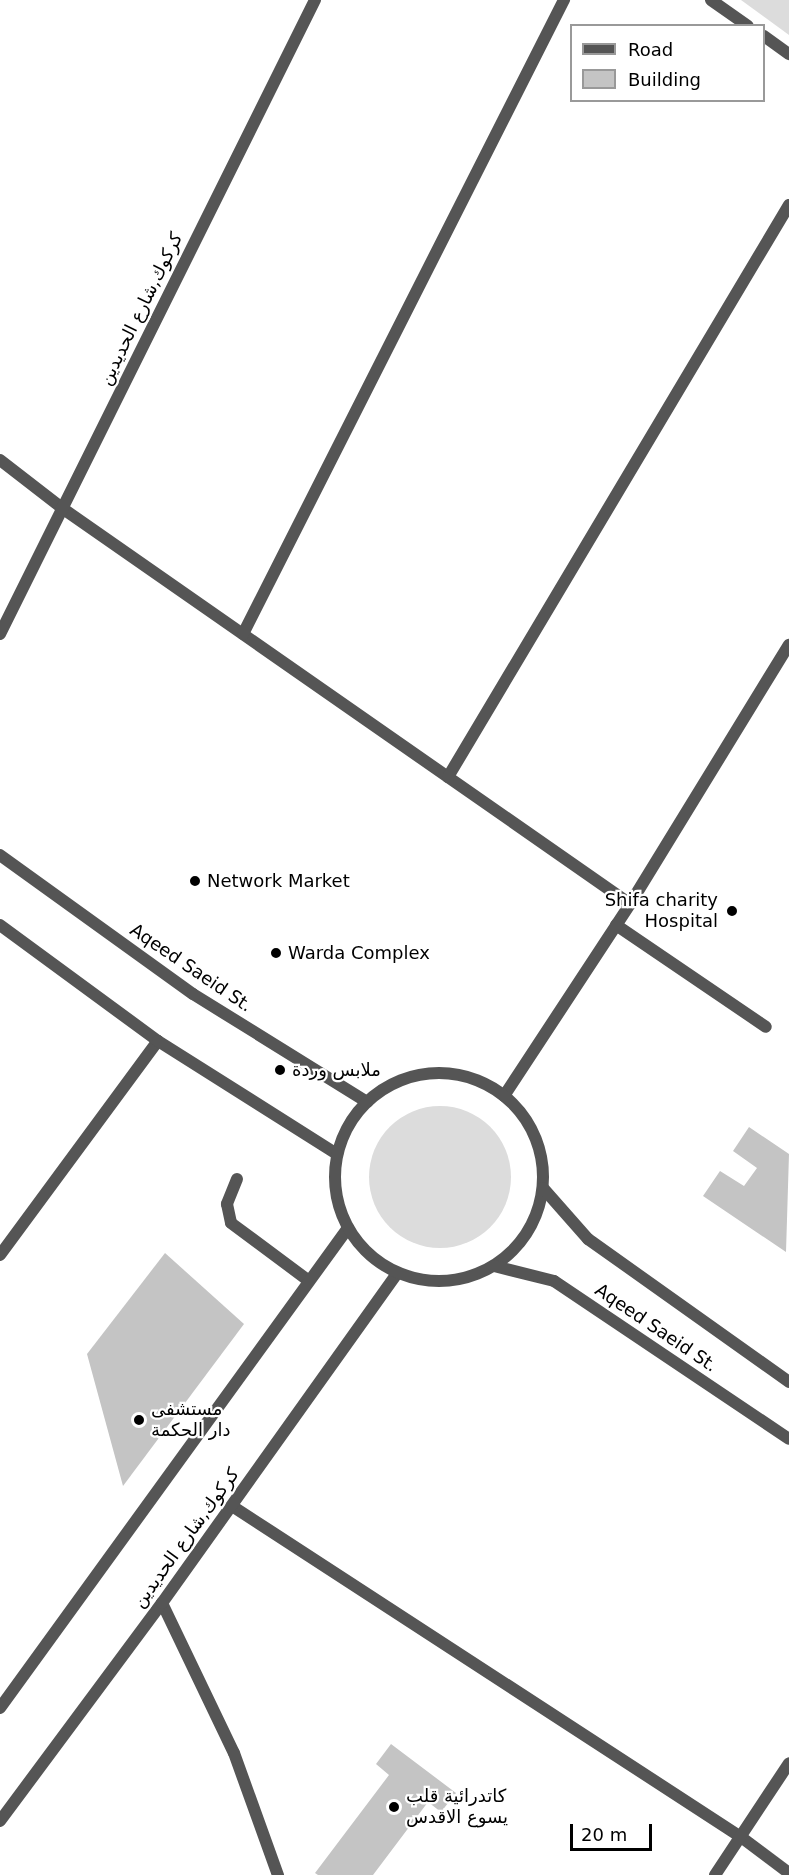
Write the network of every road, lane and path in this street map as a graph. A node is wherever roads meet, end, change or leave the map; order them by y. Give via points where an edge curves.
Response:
1 (315, 0) edge
2 (564, 0) edge
3 (711, 0) edge
4 (745, 24) edge
5 (765, 37) edge
6 (789, 54) edge
7 (789, 205) edge
8 (0, 460) edge
9 (62, 508) junction
10 (0, 634) edge
11 (243, 634) junction
12 (789, 645) edge
13 (448, 777) junction
14 (0, 855) edge
15 (630, 904) junction
16 (0, 925) edge
17 (616, 925) junction
18 (766, 1027) dead end
19 (158, 1041) junction
20 (504, 1096) junction
21 (366, 1102) junction
22 (337, 1154) junction
23 (237, 1179) dead end
24 (543, 1188) junction
25 (348, 1228) junction
26 (0, 1255) edge
27 (494, 1266) junction
28 (397, 1273) junction
29 (309, 1281) junction
30 (789, 1380) edge
31 (789, 1439) edge
32 (232, 1506) junction
33 (162, 1603) junction
34 (0, 1708) edge
35 (789, 1763) edge
36 (0, 1821) edge
37 (741, 1837) junction
38 (789, 1873) edge
39 (278, 1875) edge
40 (715, 1875) edge

1 - 9 street, كركوك,شارع الحديدين
2 - 11 street
3 - 4 street
5 - 6 street
7 - 13 street
8 - 9 street
9 - 10 street, كركوك,شارع الحديدين
9 - 11 street
11 - 13 street
12 - 15 street
13 - 15 street
14 - 21 street, Aqeed Saeid St. via 193,994
15 - 17 street
16 - 19 street
17 - 18 street
17 - 20 street
19 - 22 street
19 - 26 street
20 - 21 street via 478,1080 449,1074 419,1075 391,1085
20 - 24 street via 527,1121 541,1153
21 - 22 street via 348,1126
22 - 25 street via 336,1188
23 - 29 street via 227,1204 231,1223
24 - 27 street via 534,1221 517,1246
24 - 30 street, Aqeed Saeid St. via 588,1239
25 - 28 street via 369,1254
25 - 29 street
27 - 28 street via 446,1281 421,1280
27 - 31 street, Aqeed Saeid St. via 554,1281
28 - 32 street, كركوك,شارع الحديدين
29 - 34 street
32 - 33 street, كركوك,شارع الحديدين
32 - 37 street
33 - 36 street, كركوك,شارع الحديدين
33 - 39 street via 234,1753
35 - 37 street
37 - 38 street
37 - 40 street

